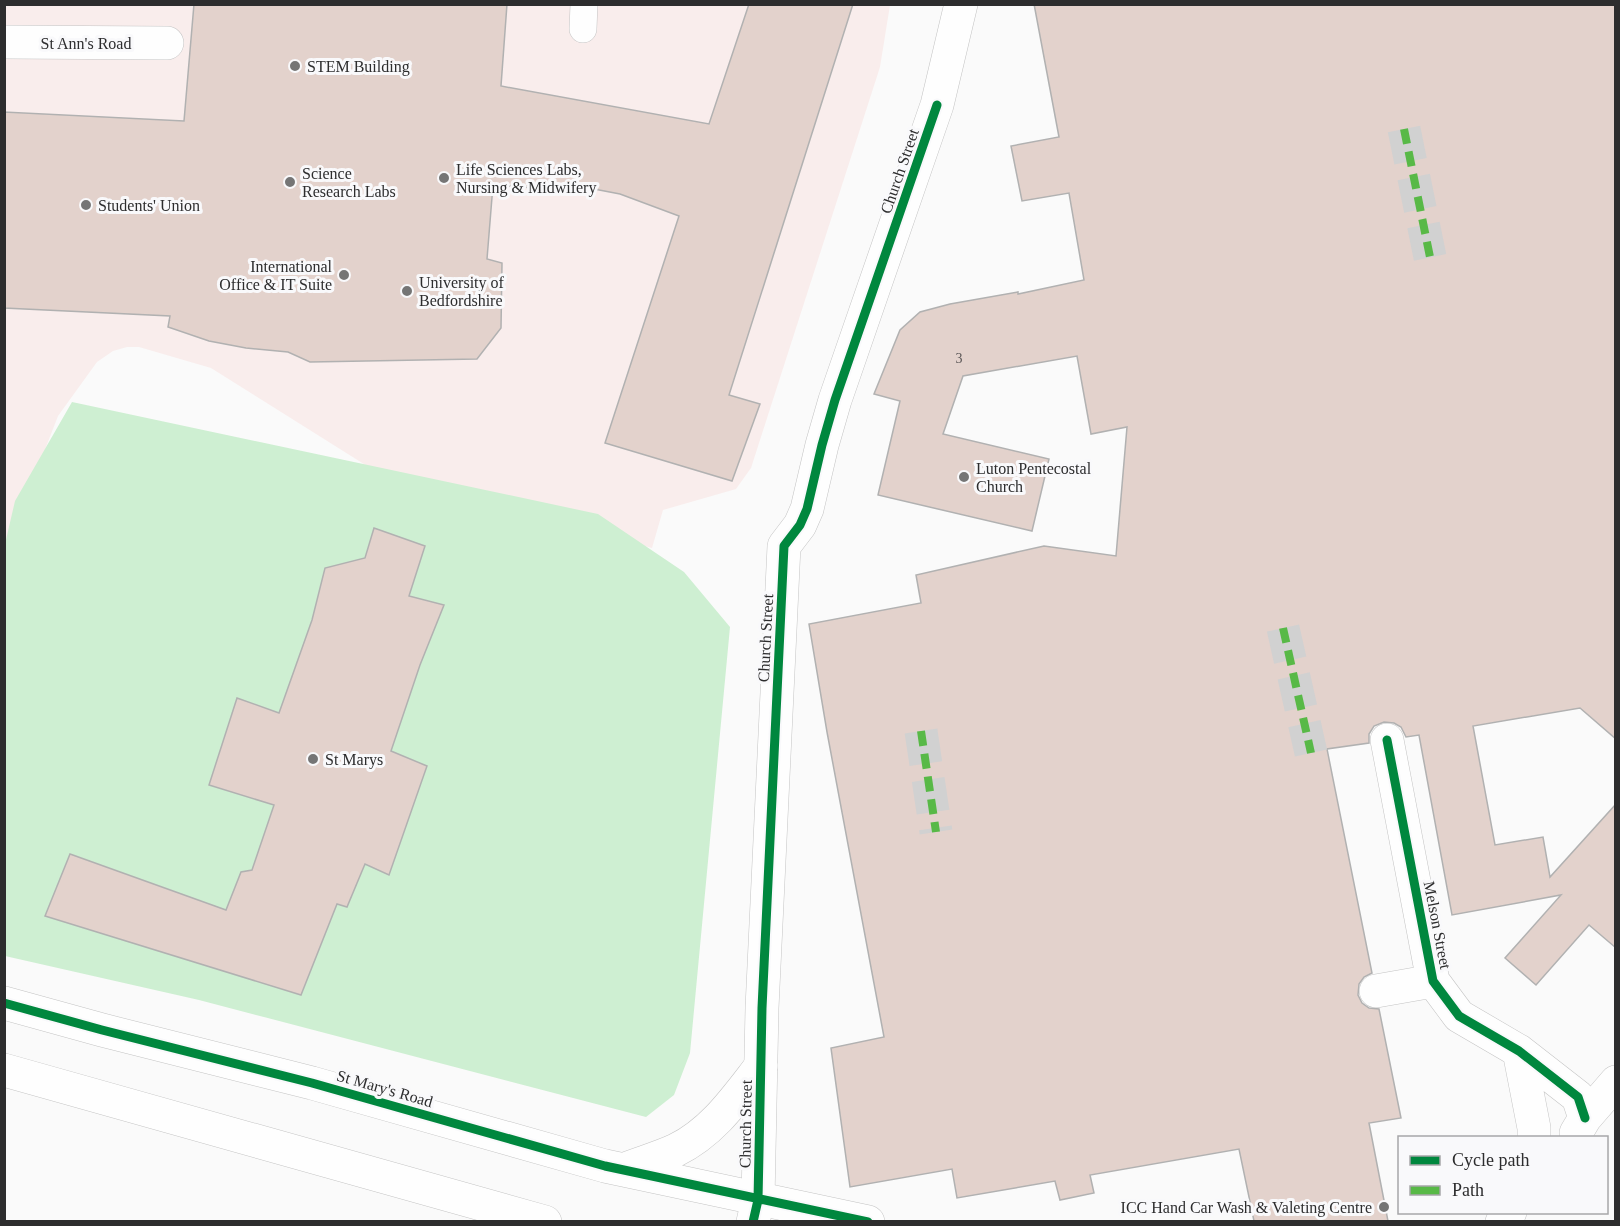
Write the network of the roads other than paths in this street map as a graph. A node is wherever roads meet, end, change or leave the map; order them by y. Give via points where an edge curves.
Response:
1 (961, 4) edge
2 (4, 42) edge
3 (167, 43) dead end
4 (1387, 740) dead end
5 (1433, 981) junction
6 (1376, 991) dead end
7 (4, 1003) edge
8 (1519, 1051) junction
9 (761, 1066) junction
10 (4, 1070) edge
11 (1616, 1082) edge
12 (1580, 1127) edge
13 (1534, 1136) edge
14 (623, 1170) junction
15 (756, 1210) edge
16 (544, 1221) edge
17 (868, 1221) edge

1 - 9 street, Church Street via 937,105 835,400 807,509 784,546
2 - 3 street, St Ann's Road
4 - 5 street, Melson Street
5 - 6 street, Melson Street
5 - 8 street, Melson Street via 1459,1016
7 - 14 street, St Mary's Road
8 - 12 street, Melson Street via 1578,1097
8 - 13 street
9 - 14 street via 707,1130 676,1150
9 - 15 street, Church Street
10 - 16 street
11 - 12 street
14 - 15 street, St Mary's Road
15 - 17 street

